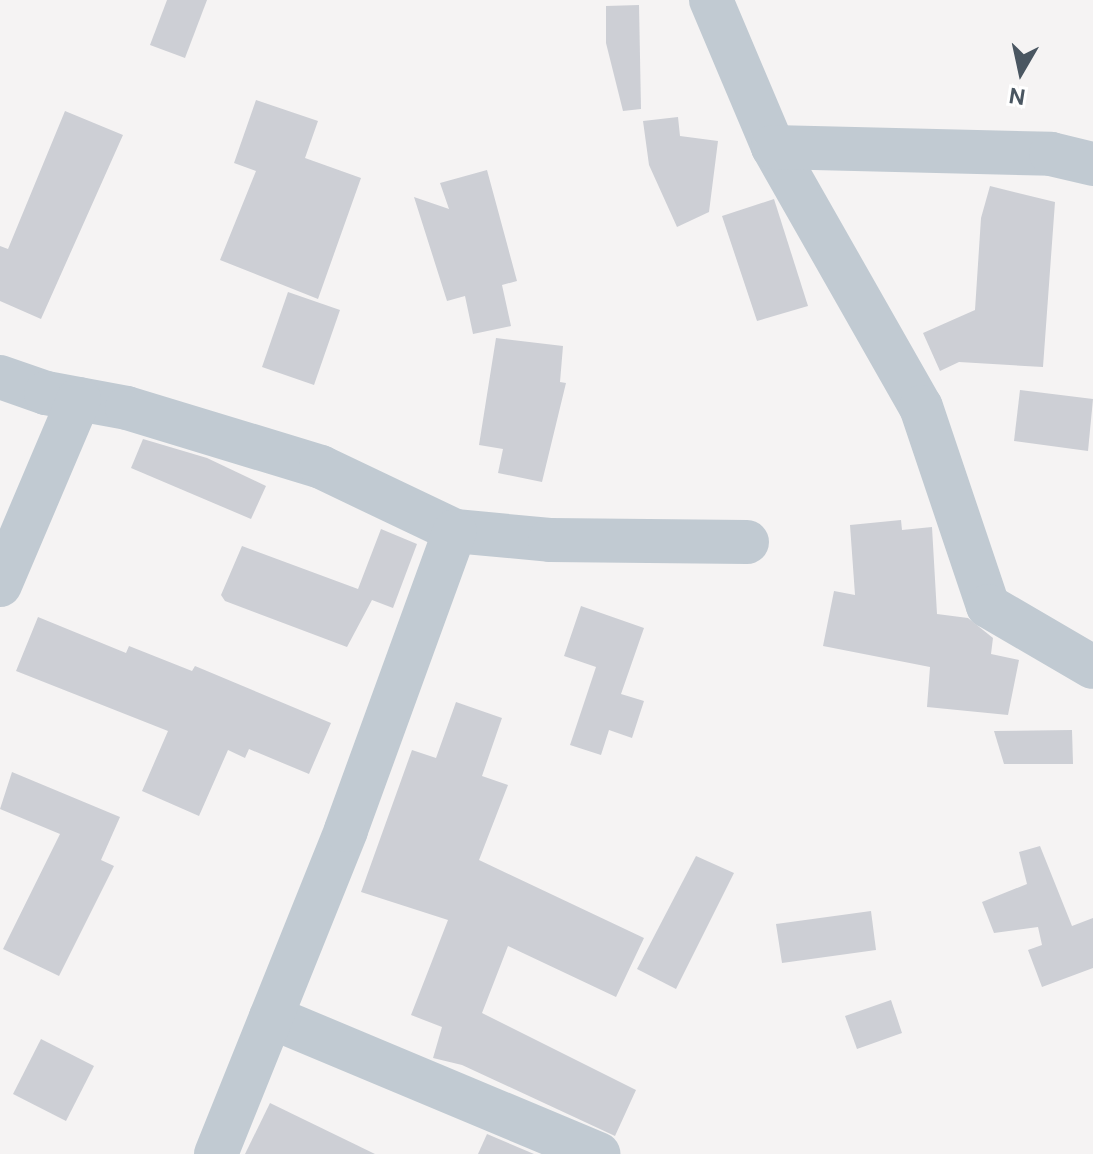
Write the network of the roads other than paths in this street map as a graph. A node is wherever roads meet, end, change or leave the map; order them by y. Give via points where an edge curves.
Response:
1 (711, 0) edge
2 (773, 147) junction
3 (1093, 164) edge
4 (0, 377) edge
5 (79, 399) junction
6 (455, 531) junction
7 (747, 542) dead end
8 (0, 585) edge
9 (1093, 667) edge
10 (271, 1017) junction
11 (216, 1154) edge
12 (599, 1154) edge

1 - 2 street
2 - 3 street via 1051,154
2 - 9 street via 921,407 988,606
4 - 5 street
5 - 6 street via 127,408 321,467
5 - 8 street
6 - 7 street via 550,540
6 - 10 street
10 - 11 street
10 - 12 street

